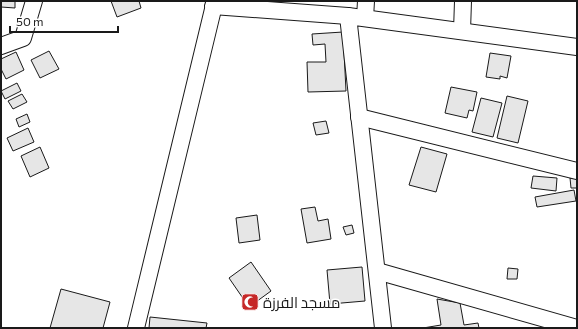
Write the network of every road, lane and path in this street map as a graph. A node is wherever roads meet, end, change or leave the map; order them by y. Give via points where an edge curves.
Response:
1 (34, 1) edge
2 (366, 1) edge
3 (463, 1) edge
4 (214, 4) edge
5 (348, 16) junction
6 (365, 18) junction
7 (462, 31) junction
8 (1, 46) edge
9 (577, 47) edge
10 (359, 117) junction
11 (577, 171) edge
12 (377, 271) junction
13 (136, 328) edge
14 (383, 328) edge
15 (577, 328) edge

1 - 8 street via 23,38
2 - 6 street
3 - 7 street
4 - 5 street
4 - 13 street
5 - 6 street
5 - 10 street
6 - 7 street
7 - 9 street
10 - 11 street
10 - 12 street
12 - 14 street
12 - 15 street

